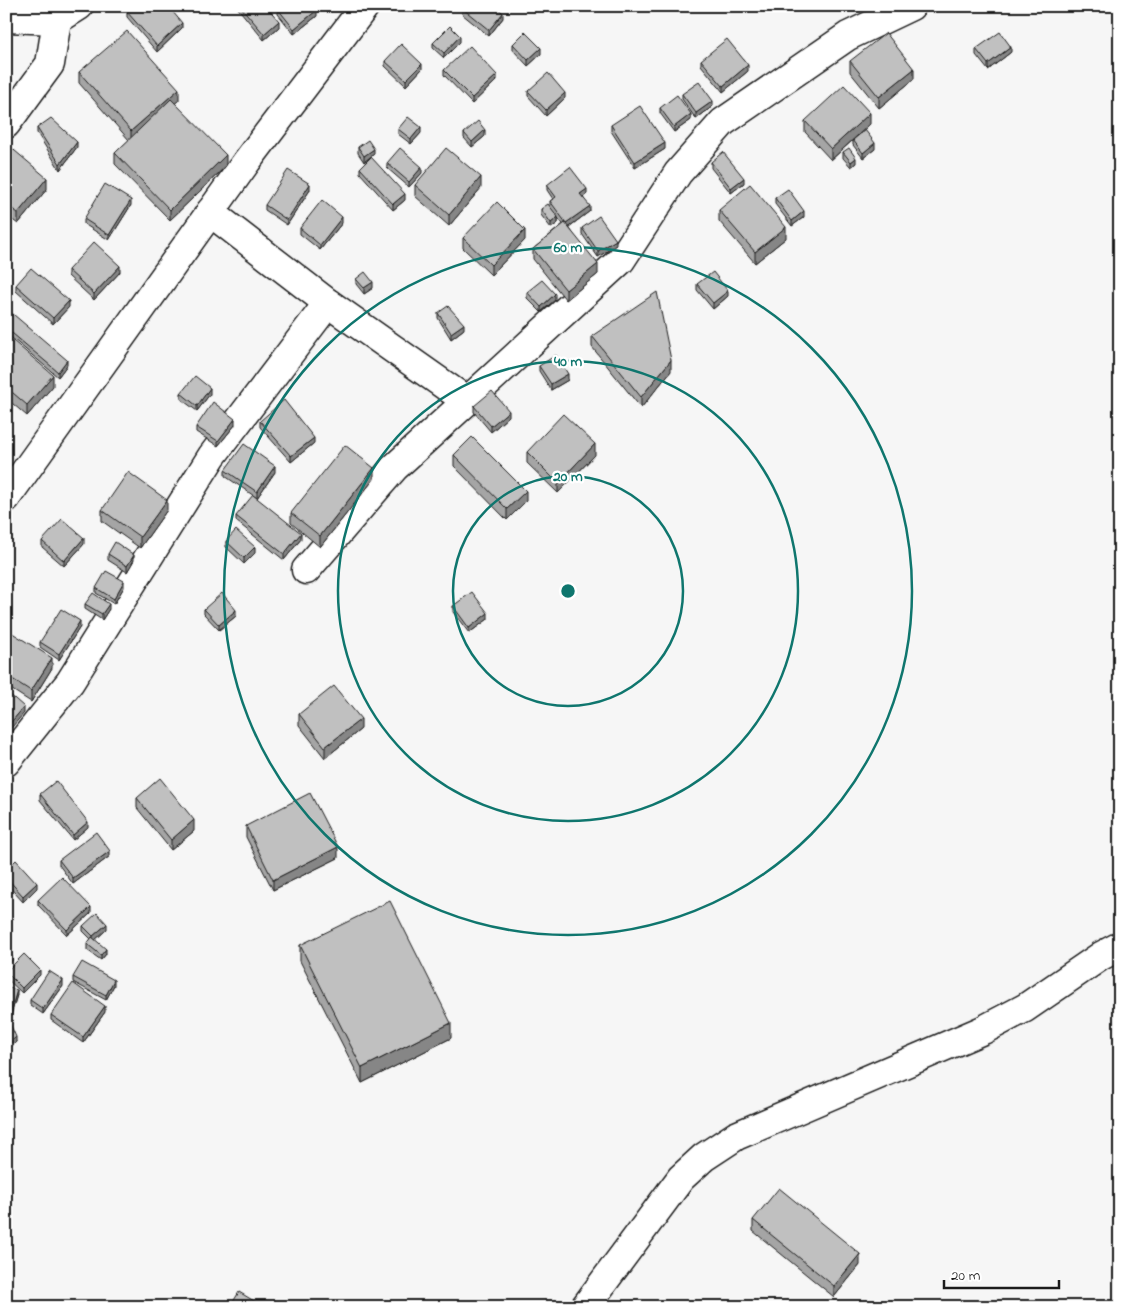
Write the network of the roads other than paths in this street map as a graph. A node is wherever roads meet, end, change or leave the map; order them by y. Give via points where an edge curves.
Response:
1 (365, 6) edge
2 (911, 6) edge
3 (66, 11) edge
4 (6, 18) edge
5 (6, 124) edge
6 (210, 212) junction
7 (328, 303) junction
8 (467, 401) junction
9 (6, 498) edge
10 (306, 570) dead end
11 (6, 762) edge
12 (1120, 946) edge
13 (585, 1307) edge

1 - 6 street
2 - 8 street via 848,36 723,122 678,173 621,260
3 - 4 street
3 - 5 street via 50,64
6 - 7 street
6 - 9 street
7 - 8 street
7 - 11 street via 212,456 70,682
8 - 10 street via 394,468
12 - 13 street via 1025,1008 983,1030 736,1136 704,1157 681,1178

